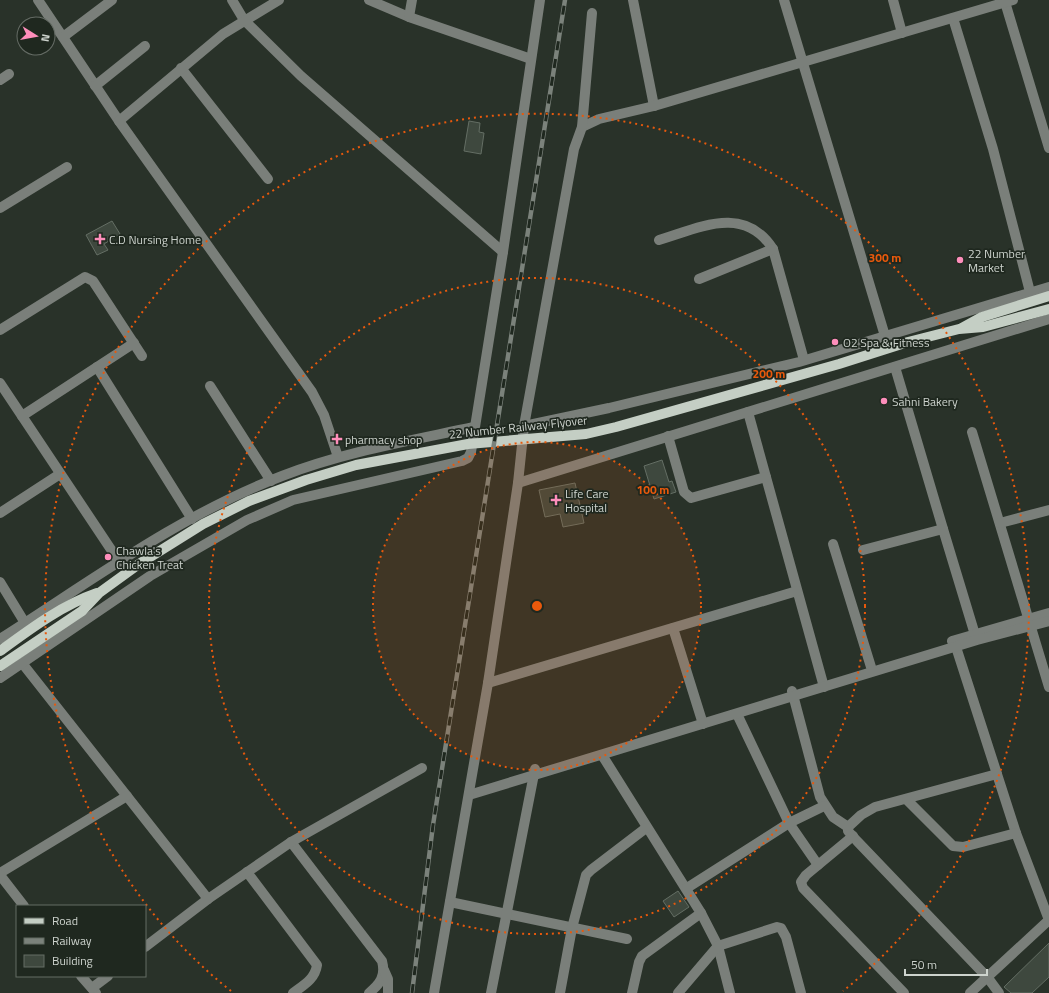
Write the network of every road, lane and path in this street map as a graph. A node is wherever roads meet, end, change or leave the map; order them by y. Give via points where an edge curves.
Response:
1 (38, 0) edge
2 (112, 0) edge
3 (232, 0) edge
4 (279, 0) edge
5 (369, 0) edge
6 (412, 0) edge
7 (540, 0) edge
8 (633, 0) edge
9 (784, 0) edge
10 (893, 0) edge
11 (1009, 1) edge
12 (592, 13) dead end
13 (409, 17) junction
14 (953, 18) junction
15 (244, 20) junction
16 (902, 33) junction
17 (63, 37) junction
18 (145, 46) dead end
19 (531, 58) junction
20 (803, 61) junction
21 (181, 68) junction
22 (9, 74) dead end
23 (0, 80) edge
24 (95, 86) junction
25 (654, 106) junction
26 (119, 121) junction
27 (582, 127) junction
28 (1049, 148) edge
29 (67, 167) dead end
30 (268, 179) dead end
31 (0, 208) edge
32 (659, 240) dead end
33 (772, 249) junction
34 (503, 252) junction
35 (699, 279) dead end
36 (1049, 287) edge
37 (1030, 292) junction
38 (1049, 296) edge
39 (1049, 309) edge
40 (1049, 319) edge
41 (0, 330) edge
42 (959, 330) junction
43 (885, 336) junction
44 (134, 344) junction
45 (142, 356) dead end
46 (804, 360) junction
47 (97, 367) junction
48 (895, 367) junction
49 (0, 383) edge
50 (210, 386) dead end
51 (748, 412) junction
52 (22, 416) junction
53 (524, 426) junction
54 (474, 427) junction
55 (972, 432) dead end
56 (668, 436) junction
57 (338, 457) junction
58 (60, 474) junction
59 (766, 477) junction
60 (272, 481) junction
61 (518, 483) junction
62 (1049, 510) edge
63 (0, 513) edge
64 (192, 519) junction
65 (1000, 523) junction
66 (943, 528) junction
67 (833, 544) dead end
68 (863, 550) dead end
69 (120, 563) junction
70 (0, 582) edge
71 (798, 591) junction
72 (99, 593) junction
73 (1049, 614) edge
74 (1049, 621) edge
75 (25, 623) junction
76 (1031, 623) junction
77 (673, 628) junction
78 (976, 637) junction
79 (0, 639) edge
80 (956, 647) junction
81 (0, 651) edge
82 (22, 663) junction
83 (0, 666) edge
84 (871, 667) junction
85 (0, 678) edge
86 (488, 683) junction
87 (823, 684) junction
88 (1049, 687) edge
89 (792, 694) junction
90 (737, 714) junction
91 (702, 721) junction
92 (602, 755) junction
93 (422, 768) dead end
94 (535, 772) junction
95 (997, 774) junction
96 (470, 792) junction
97 (127, 796) junction
98 (907, 800) junction
99 (824, 806) junction
100 (789, 823) junction
101 (848, 827) junction
102 (646, 828) junction
103 (1016, 833) junction
104 (853, 836) junction
105 (292, 842) junction
106 (818, 865) junction
107 (247, 872) junction
108 (0, 874) edge
109 (687, 888) junction
110 (208, 899) junction
111 (450, 902) junction
112 (23, 905) edge
113 (701, 912) junction
114 (506, 914) junction
115 (1049, 920) edge
116 (572, 928) junction
117 (627, 940) dead end
118 (146, 946) edge
119 (718, 946) junction
120 (384, 968) junction
121 (82, 977) edge
122 (107, 977) edge
123 (988, 978) junction
124 (94, 991) edge
125 (294, 993) edge
126 (369, 993) edge
127 (388, 993) edge
128 (434, 993) edge
129 (490, 993) edge
130 (560, 993) edge
131 (632, 993) edge
132 (678, 993) edge
133 (730, 993) edge
134 (801, 993) edge
135 (904, 993) edge
136 (970, 993) edge
137 (1000, 993) edge

1 - 17 street
2 - 17 street
3 - 15 street
4 - 15 street
5 - 13 street
6 - 13 street
7 - 19 street
8 - 25 street
9 - 20 street
10 - 16 street
11 - 14 street
11 - 28 street
12 - 27 street
13 - 19 street
14 - 16 street
14 - 37 street via 993,150
15 - 21 street
15 - 34 street via 301,76
16 - 20 street
17 - 24 street
18 - 24 street
19 - 34 street
20 - 25 street
20 - 43 street
21 - 26 street
21 - 30 street
22 - 23 street
24 - 26 street
25 - 27 street via 599,119
26 - 57 street via 312,392 324,415
27 - 53 street via 574,149
29 - 31 street
32 - 33 street via 728,221 766,238
33 - 35 street
33 - 46 street
34 - 54 street
36 - 37 street
37 - 43 street
38 - 42 main road, 22 Number Railway Flyover via 982,316
39 - 42 main road, 22 Number Railway Flyover via 983,327
40 - 48 street
41 - 44 street via 86,277 93,281
42 - 72 main road, 22 Number Railway Flyover via 908,342 586,434 468,444 356,465 306,480 249,501 185,536
43 - 46 street
44 - 45 street
44 - 47 street
46 - 53 street
47 - 52 street
47 - 64 street
48 - 51 street
48 - 66 street
49 - 52 street
50 - 60 street
51 - 56 street
51 - 59 street
52 - 58 street
53 - 61 street
54 - 57 street
54 - 82 street via 468,458 293,500 247,520 150,576
55 - 65 street
56 - 59 street via 684,492 691,498
56 - 61 street
57 - 60 street
58 - 63 street
58 - 69 street
59 - 71 street
60 - 64 street
61 - 86 street
62 - 65 street
64 - 69 street
65 - 76 street
66 - 68 street
66 - 78 street
67 - 84 street
69 - 75 street
70 - 75 street
71 - 77 street
71 - 87 street
72 - 81 main road, 22 Number Railway Flyover via 79,599
72 - 83 main road, 22 Number Railway Flyover via 82,611
73 - 76 street
74 - 76 street
75 - 79 street
76 - 78 street
76 - 88 street
77 - 86 street
77 - 91 street
78 - 80 street
78 - 84 street
80 - 87 street
80 - 95 street
82 - 85 street
82 - 97 street
84 - 87 street
86 - 96 street
87 - 89 street
89 - 90 street
89 - 91 street
89 - 99 street
90 - 91 street
90 - 100 street
91 - 92 street
91 - 94 street
92 - 94 street
92 - 102 street
93 - 105 street
94 - 96 street
94 - 114 street
95 - 98 street
95 - 103 street
96 - 111 street
97 - 108 street
97 - 110 street
98 - 101 street via 867,811
98 - 103 street via 953,846 963,847
99 - 100 street
99 - 101 street via 833,817
100 - 106 street
100 - 109 street
101 - 104 street
102 - 109 street
102 - 116 street via 590,870 583,884
103 - 115 street
104 - 106 street
104 - 123 street
105 - 107 street
105 - 120 street via 382,961
106 - 135 street via 803,878 803,888
107 - 110 street
107 - 125 street via 317,965 312,979
108 - 112 street
109 - 113 street
110 - 118 street
111 - 114 street
111 - 128 street
113 - 119 street
113 - 131 street via 642,956
114 - 116 street
114 - 129 street
115 - 123 street
116 - 117 street
116 - 130 street
119 - 132 street
119 - 133 street
119 - 134 street via 772,928 781,928 786,937
120 - 126 street via 382,979
120 - 127 street via 388,979
121 - 124 street
122 - 124 street
123 - 136 street
123 - 137 street

